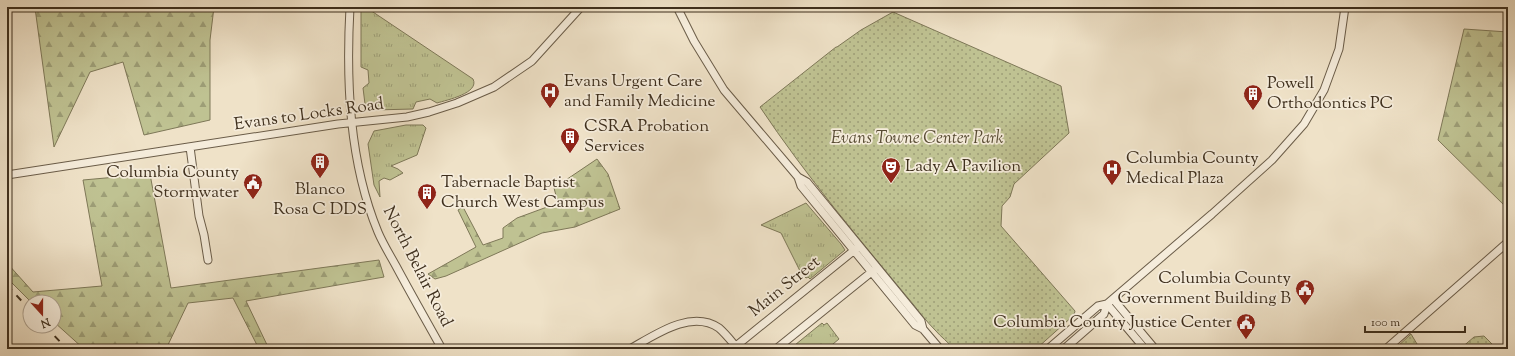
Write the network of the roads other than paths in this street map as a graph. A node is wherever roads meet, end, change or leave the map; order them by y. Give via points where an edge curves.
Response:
1 (350, 7) edge
2 (581, 7) edge
3 (677, 7) edge
4 (1345, 7) edge
5 (353, 123) junction
6 (190, 147) junction
7 (7, 175) edge
8 (1508, 242) edge
9 (856, 248) junction
10 (208, 260) dead end
11 (874, 270) junction
12 (1113, 298) junction
13 (1107, 304) junction
14 (737, 348) edge
15 (442, 349) edge
16 (630, 349) edge
17 (776, 349) edge
18 (940, 349) edge
19 (1048, 349) edge
20 (1064, 349) edge
21 (1145, 349) edge
22 (1155, 349) edge
23 (1386, 349) edge

1 - 5 street, North Belair Road via 348,48
2 - 5 street, Evans to Locks Road via 532,61 494,87 429,112
3 - 9 street via 724,90 798,177 806,182
4 - 12 street via 1339,49 1324,90 1304,124 1272,160
5 - 6 street, Evans to Locks Road
5 - 15 street, North Belair Road via 363,182 378,233
6 - 7 street, Evans to Locks Road
6 - 10 street
8 - 23 street
9 - 11 street
9 - 14 street, Main Street
11 - 17 street
11 - 18 street via 915,325 923,329
12 - 13 street
12 - 22 street
13 - 19 street via 1098,306
13 - 20 street via 1104,314
13 - 21 street
14 - 16 street via 718,328 698,321 672,327

